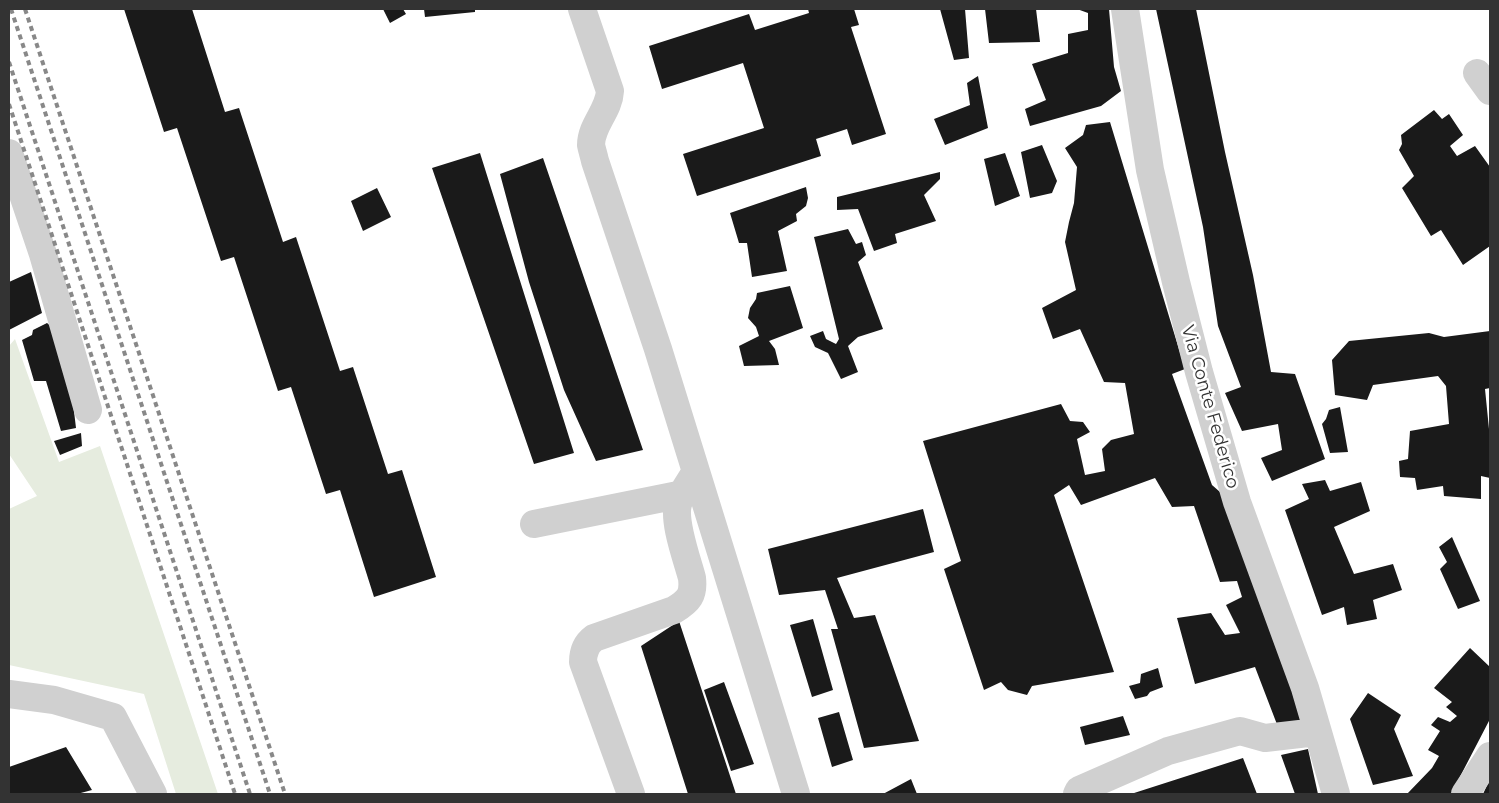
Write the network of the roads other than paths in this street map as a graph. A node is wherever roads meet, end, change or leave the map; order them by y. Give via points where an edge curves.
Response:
1 (582, 9) edge
2 (1125, 9) edge
3 (9, 154) edge
4 (88, 410) dead end
5 (689, 483) junction
6 (534, 524) dead end
7 (9, 694) edge
8 (1317, 732) junction
9 (1490, 756) edge
10 (153, 794) edge
11 (631, 794) edge
12 (796, 794) edge
13 (1077, 794) edge
14 (1336, 794) edge
15 (1466, 794) edge

1 - 5 street via 610,91 591,145 658,349
2 - 8 street, Via Conte Federico via 1150,170 1199,372 1237,502 1305,688
3 - 4 street via 43,254
5 - 6 street
5 - 11 street via 678,504 676,516 692,578 691,596 674,610 594,638 583,656
5 - 12 street
7 - 10 street via 54,700 113,717
8 - 13 street via 1265,738 1240,731 1168,751 1079,790
8 - 14 street, Via Conte Federico
9 - 15 street

